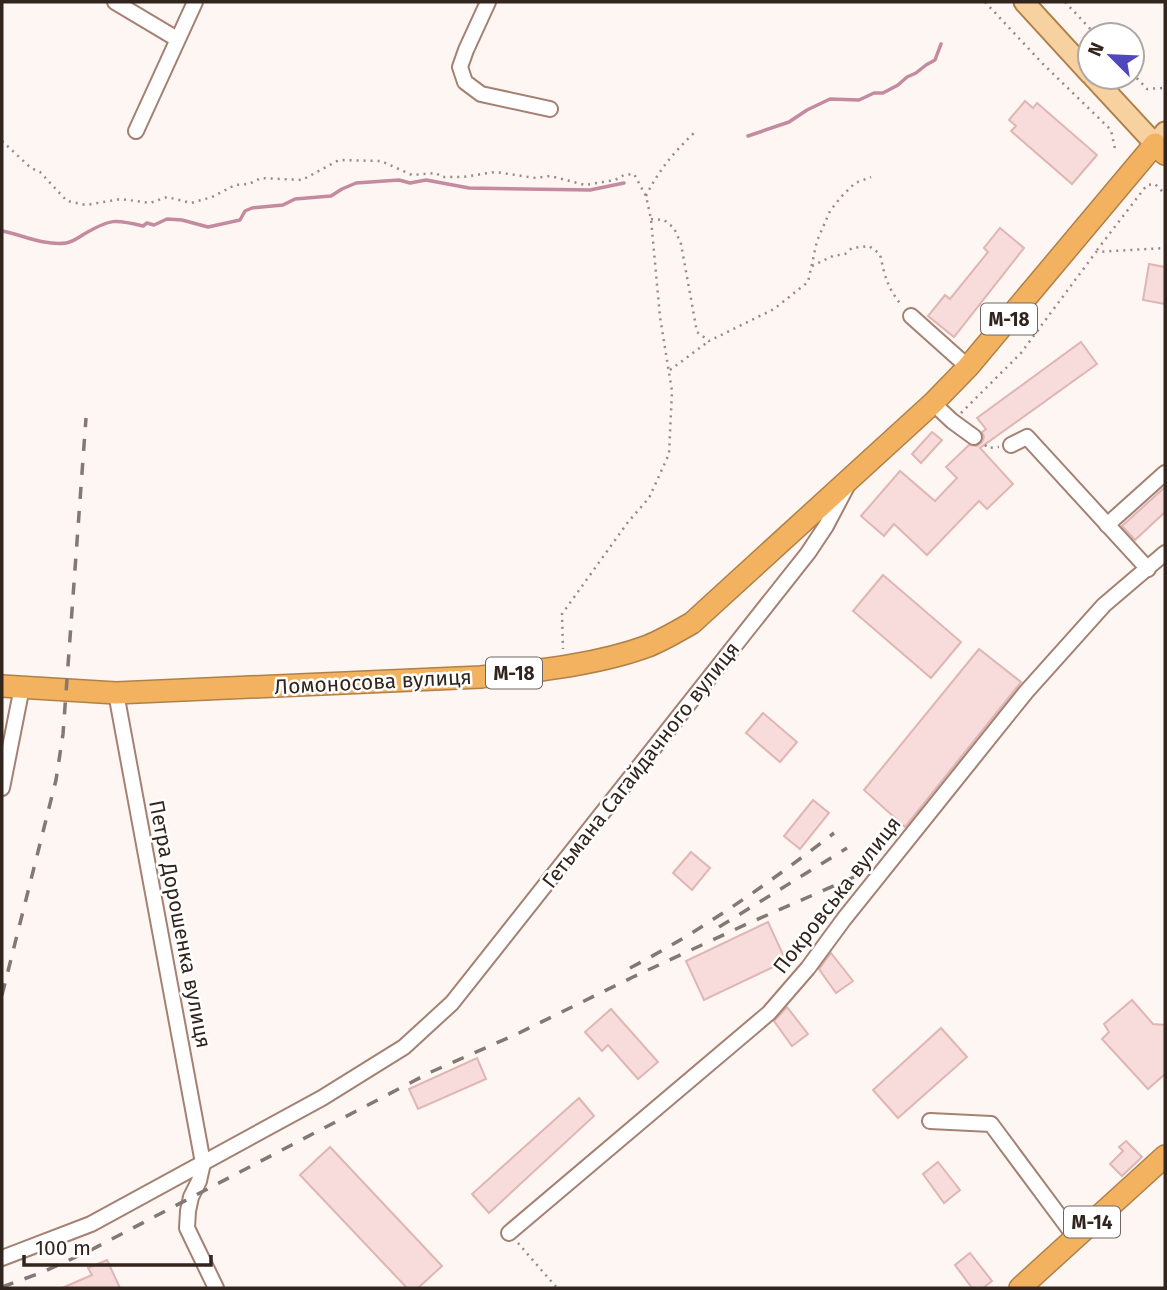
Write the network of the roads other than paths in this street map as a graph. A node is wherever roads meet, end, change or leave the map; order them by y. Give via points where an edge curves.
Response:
1 (116, 2) edge
2 (195, 2) edge
3 (488, 2) edge
4 (1024, 2) edge
5 (177, 39) junction
6 (1076, 58) edge
7 (1108, 91) edge
8 (550, 109) dead end
9 (136, 131) dead end
10 (1162, 143) edge
11 (911, 316) road end
12 (968, 367) junction
13 (933, 403) junction
14 (974, 437) dead end
15 (1011, 445) dead end
16 (1165, 474) edge
17 (849, 481) junction
18 (1107, 525) junction
19 (1165, 552) edge
20 (1148, 569) junction
21 (12, 687) edge
22 (116, 694) junction
23 (2, 788) edge
24 (930, 1121) dead end
25 (1165, 1156) edge
26 (204, 1163) junction
27 (509, 1233) road end
28 (1075, 1237) junction
29 (2, 1258) edge
30 (216, 1288) edge
31 (1020, 1288) edge

1 - 5 street
2 - 5 street
3 - 8 street via 460,67 465,82 481,94
4 - 6 main road
5 - 9 street
7 - 10 main road
10 - 12 highway, Гетьмана Сагайдачного вулиця / М-18
11 - 12 street
12 - 13 highway, Гетьмана Сагайдачного вулиця / М-18
13 - 14 street
13 - 17 highway, Гетьмана Сагайдачного вулиця / М-18
15 - 18 street via 1027,437
16 - 18 street
17 - 22 highway, Ломоносова вулиця / М-18 via 692,623 649,645 537,671 481,677
17 - 26 street, Гетьмана Сагайдачного вулиця via 808,553 452,1003 404,1047
18 - 20 street
19 - 20 street, Покровська вулиця
20 - 27 street, Покровська вулиця via 1104,606 1026,692 769,1013
21 - 22 highway, Ломоносова вулиця / М-18
21 - 23 street
22 - 26 street, Петра Дорошенка вулиця
24 - 28 street via 991,1124
25 - 28 highway, М-14
26 - 29 street, Гетьмана Сагайдачного вулиця via 91,1224
26 - 30 street via 187,1211 187,1228
28 - 31 highway, М-14

